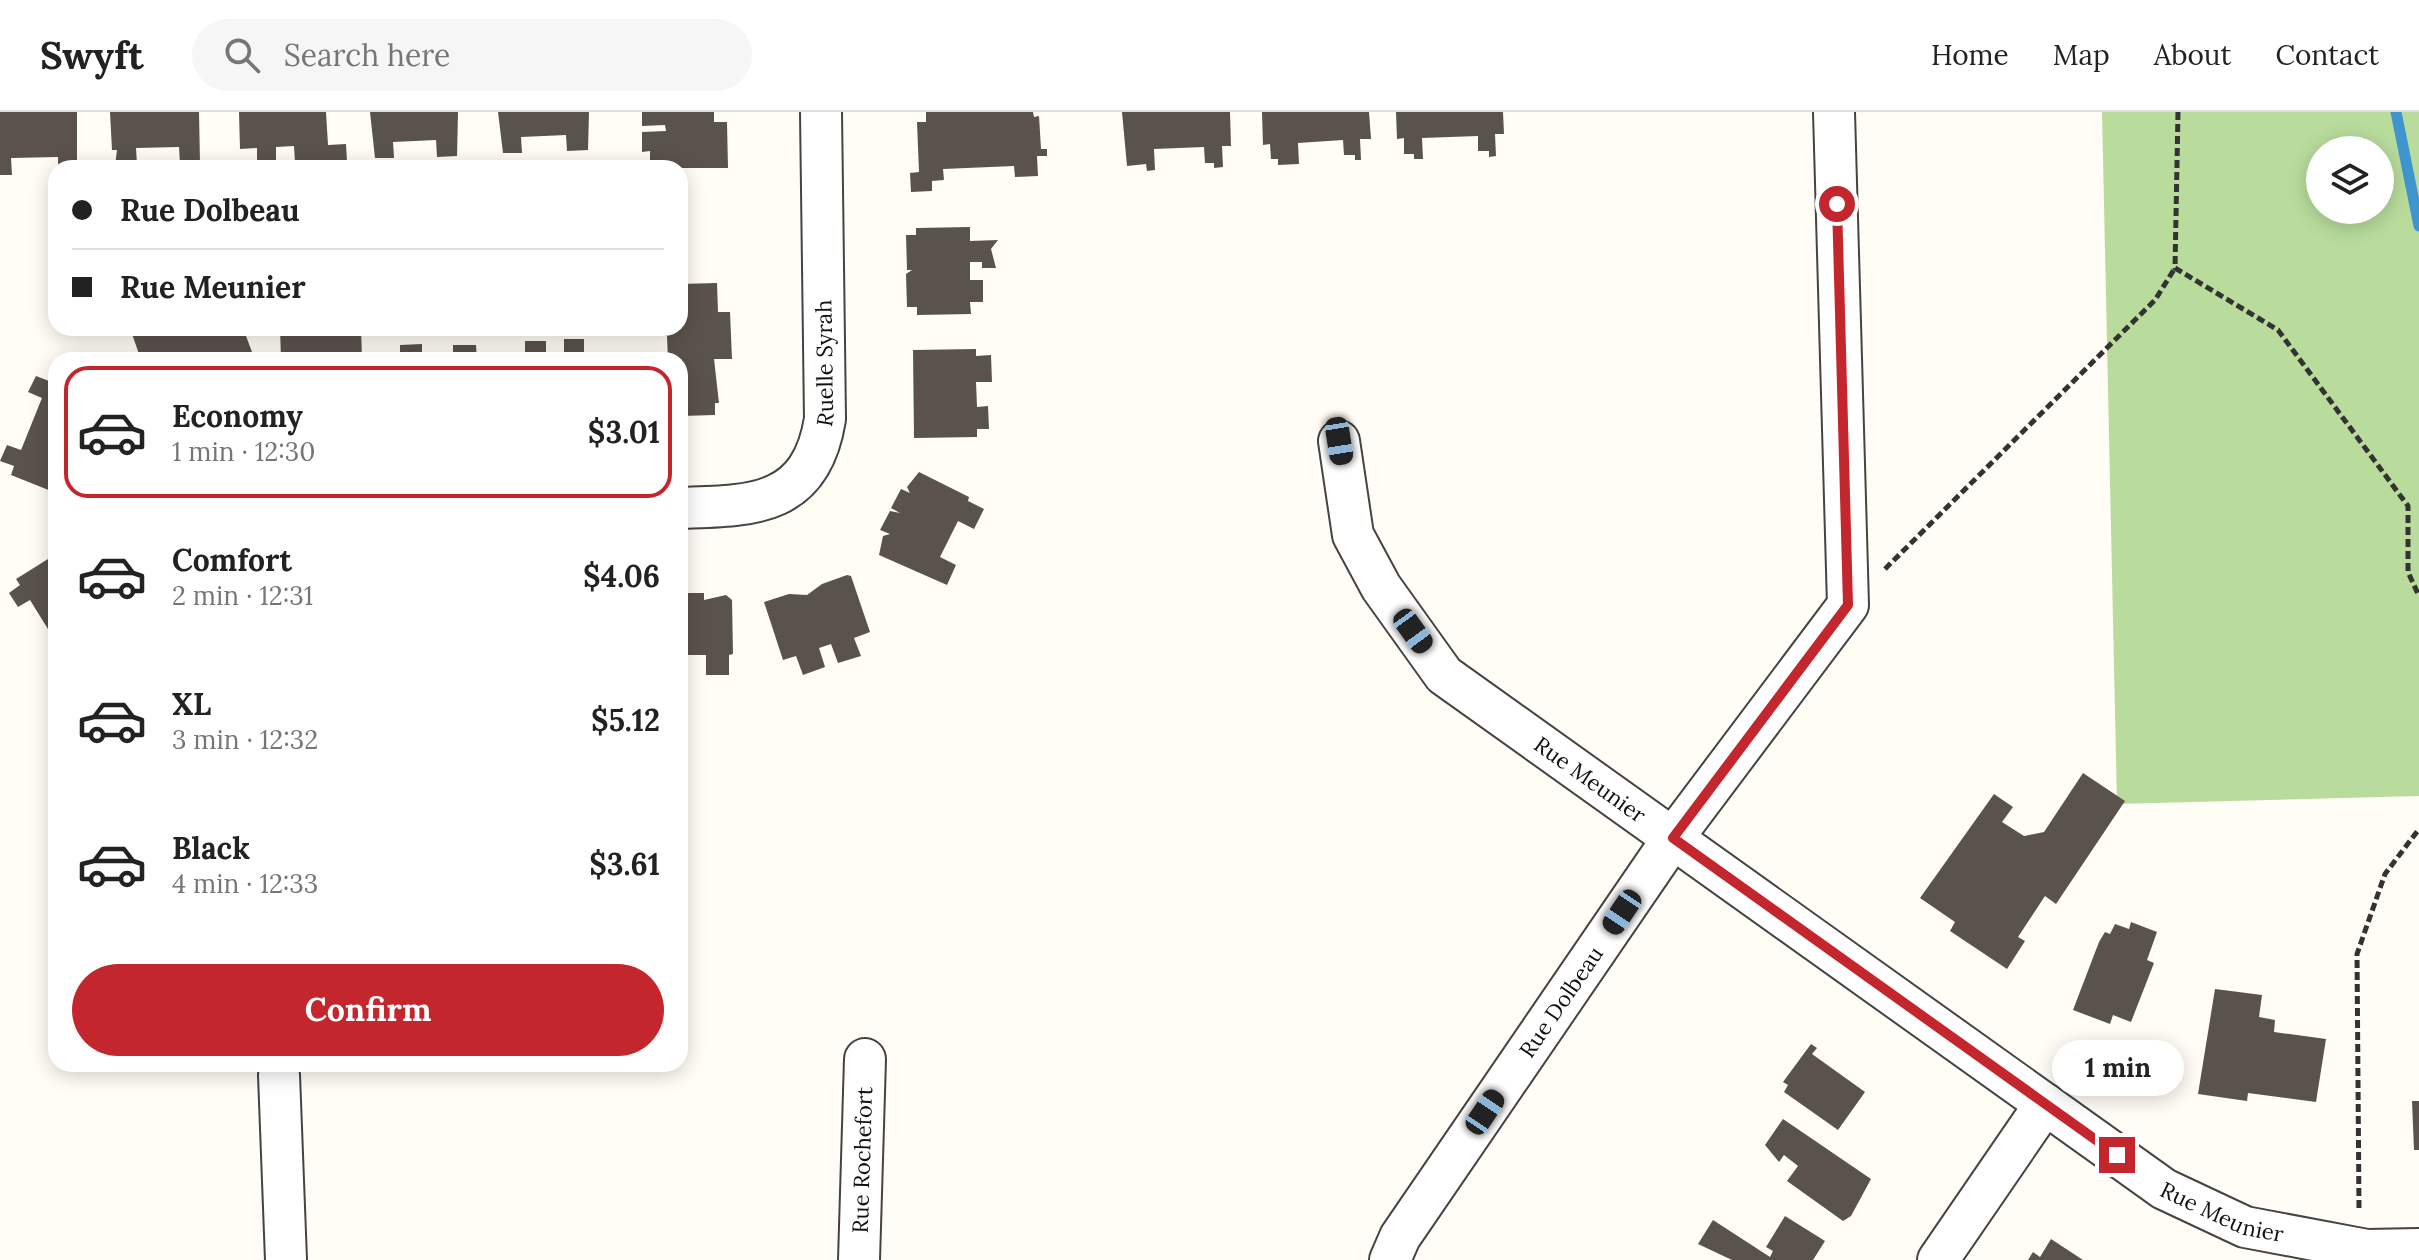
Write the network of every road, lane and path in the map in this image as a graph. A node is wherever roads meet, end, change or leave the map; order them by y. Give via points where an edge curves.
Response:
1 (821, 112) edge
2 (1834, 112) edge
3 (2178, 112) edge
4 (2175, 268) junction
5 (1339, 441) dead end
6 (688, 508) edge
7 (2419, 596) edge
8 (1848, 605) junction
9 (2419, 829) edge
10 (1673, 838) junction
11 (865, 1059) dead end
12 (279, 1075) dead end
13 (2045, 1104) junction
14 (2419, 1249) edge
15 (2367, 1255) edge
16 (286, 1260) edge
17 (859, 1260) edge
18 (1390, 1260) edge
19 (1938, 1260) edge

1 - 6 street, Ruelle Syrah via 821,442 812,464 785,492 739,507
2 - 8 street
3 - 4 path
4 - 7 path via 2278,330 2408,506 2408,572
4 - 8 path via 2155,300
5 - 10 street, Rue Meunier via 1353,535 1381,587 1444,675
8 - 10 street, Rue Dolbeau
9 - 15 path via 2385,874 2357,954 2359,1219
10 - 13 street, Rue Meunier
10 - 18 street, Rue Dolbeau via 1400,1237
11 - 17 street, Rue Rochefort
12 - 16 street
13 - 15 street, Rue Meunier via 2164,1189 2245,1227
13 - 19 street
14 - 15 street, Rue Meunier

